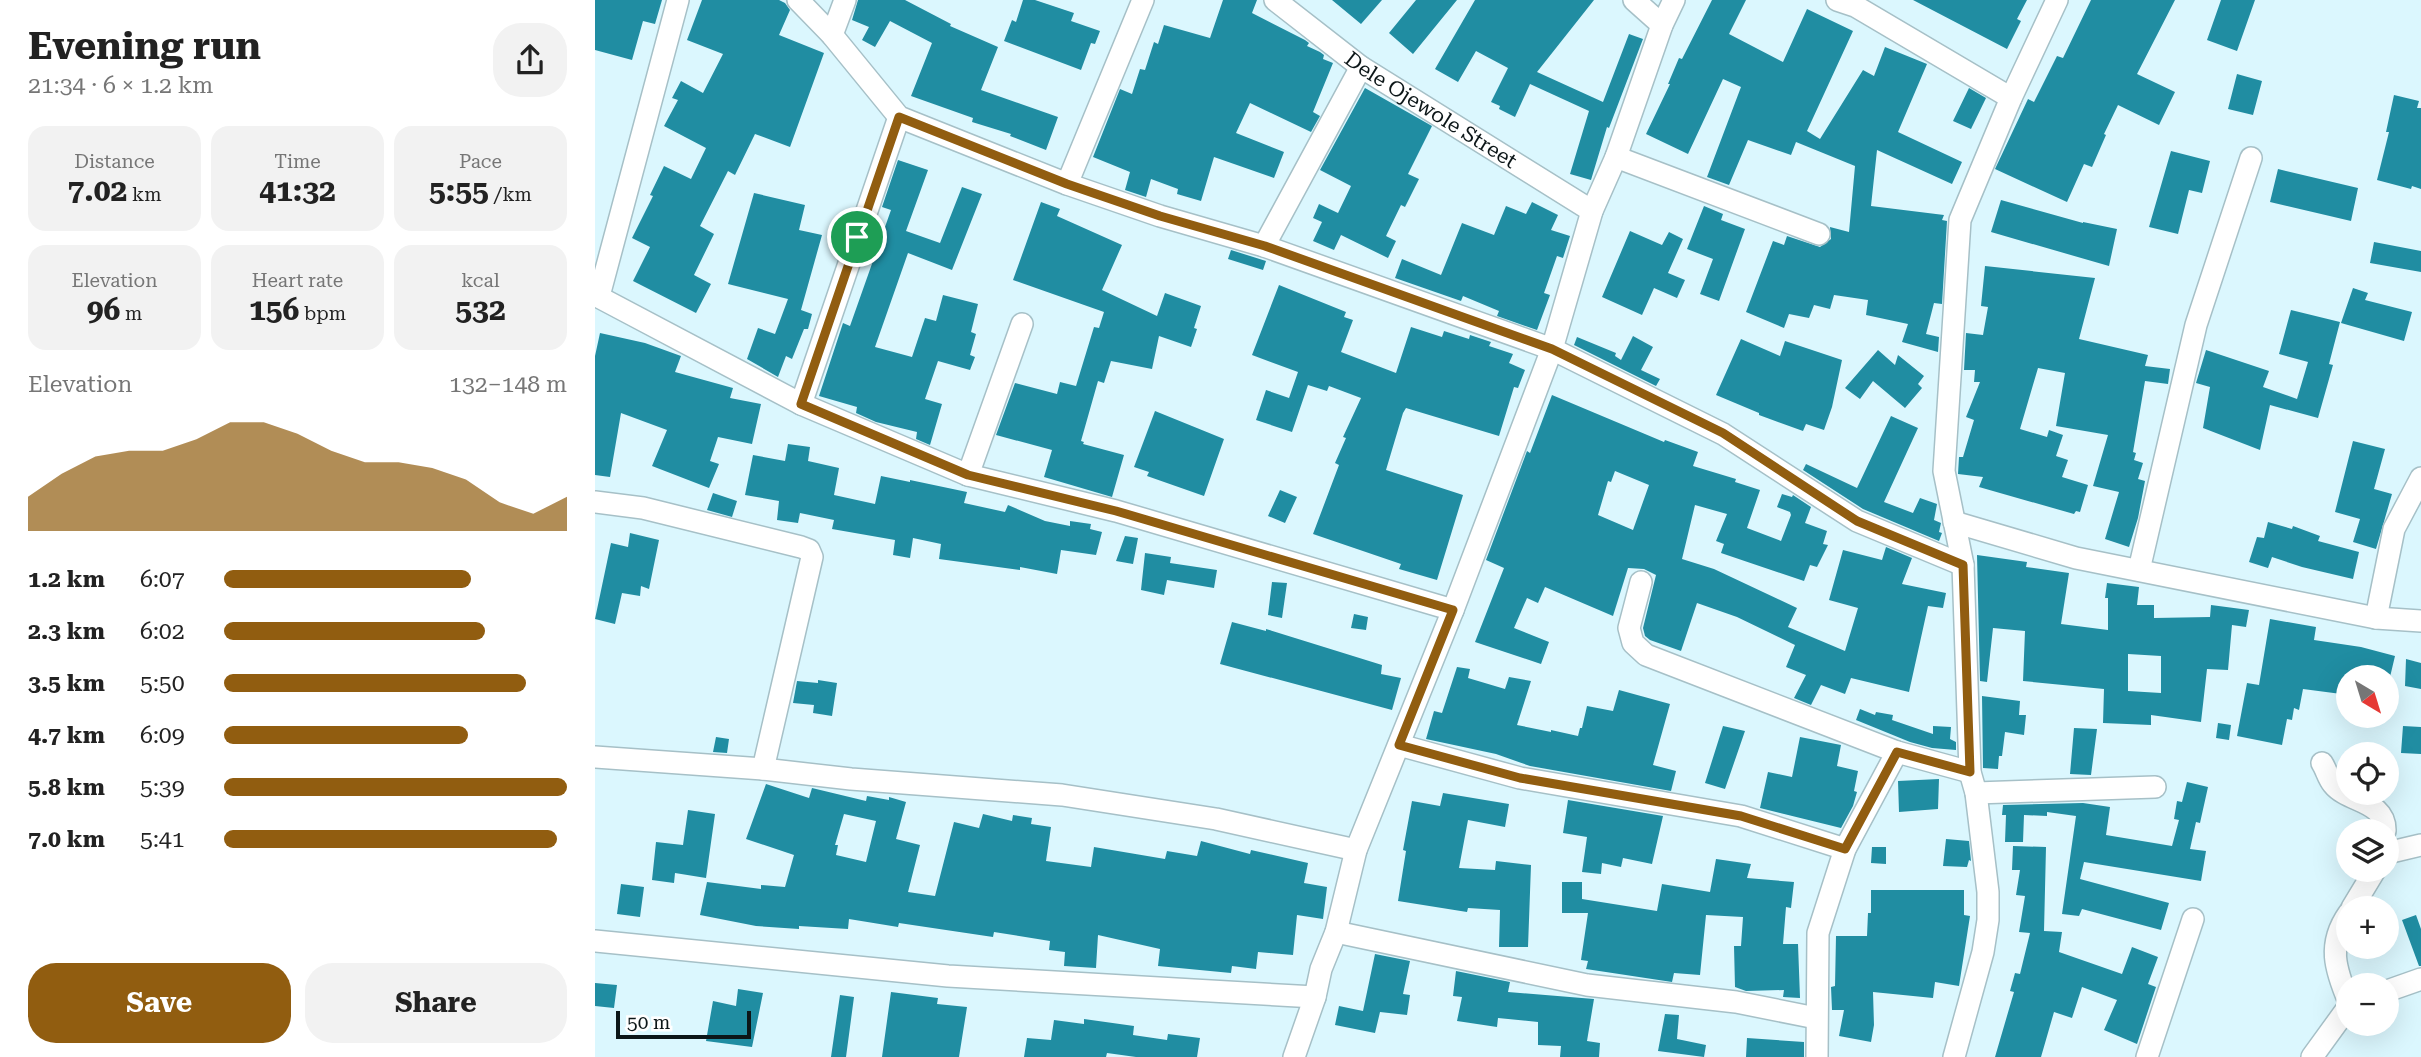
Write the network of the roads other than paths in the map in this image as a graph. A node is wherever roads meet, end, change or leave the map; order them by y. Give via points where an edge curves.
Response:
1 (678, 0) edge
2 (798, 0) edge
3 (845, 0) edge
4 (1143, 0) edge
5 (1275, 0) edge
6 (1634, 0) edge
7 (1674, 0) edge
8 (1837, 0) edge
9 (2057, 0) edge
10 (1662, 25) junction
11 (832, 35) junction
12 (1361, 67) junction
13 (2011, 98) junction
14 (899, 117) junction
15 (1616, 157) junction
16 (2251, 158) dead end
17 (1067, 184) junction
18 (1592, 211) junction
19 (1819, 234) dead end
20 (1265, 246) junction
21 (597, 295) edge
22 (1022, 324) dead end
23 (1552, 349) junction
24 (801, 404) junction
25 (968, 475) junction
26 (2421, 478) edge
27 (595, 502) edge
28 (1954, 522) junction
29 (1963, 565) junction
30 (2139, 570) junction
31 (1641, 582) dead end
32 (1453, 610) junction
33 (2376, 618) junction
34 (2421, 621) edge
35 (1399, 745) junction
36 (1897, 752) junction
37 (595, 757) edge
38 (2322, 763) dead end
39 (763, 769) junction
40 (1973, 782) junction
41 (2155, 787) dead end
42 (2385, 819) edge
43 (2421, 845) edge
44 (1845, 849) junction
45 (1356, 850) junction
46 (2399, 850) edge
47 (2193, 919) dead end
48 (1336, 932) junction
49 (2336, 934) edge
50 (595, 942) edge
51 (2338, 973) edge
52 (2421, 979) edge
53 (2399, 987) edge
54 (1315, 997) junction
55 (1816, 1018) junction
56 (2336, 1023) edge
57 (1294, 1057) edge
58 (1817, 1057) edge
59 (1954, 1057) edge
60 (2147, 1057) edge
61 (2312, 1057) edge

1 - 21 street
2 - 11 street
3 - 11 street
4 - 17 street
5 - 12 street, Dele Ojewole Street
6 - 10 street
7 - 10 street
8 - 13 street
9 - 13 street
10 - 15 street
11 - 14 street
12 - 18 street, Dele Ojewole Street
12 - 20 street
13 - 28 street via 1960,220 1944,471
14 - 17 street
14 - 24 street
15 - 18 street
15 - 19 street
16 - 30 street via 2196,326
17 - 20 street
18 - 23 street
20 - 23 street
21 - 24 street
22 - 25 street
23 - 29 street via 1723,433 1857,521
23 - 32 street
24 - 25 street
25 - 32 street via 1116,511
26 - 33 street via 2394,529
27 - 39 street via 643,508 809,551 812,557
28 - 29 street
28 - 30 street via 2076,558
29 - 40 street
30 - 33 street
31 - 36 street via 1629,628 1633,643 1646,654
32 - 35 street
33 - 34 street
35 - 44 street via 1520,778 1741,816
35 - 45 street
36 - 40 street
36 - 44 street
37 - 39 street
38 - 42 street via 2333,785 2380,811
39 - 45 street via 1062,795 1216,819
40 - 41 street
40 - 59 street via 1988,920
43 - 46 street
44 - 55 street via 1818,933
45 - 48 street
47 - 60 street
48 - 54 street
48 - 55 street via 1587,985 1736,1002
49 - 51 street
50 - 54 street via 948,976
52 - 53 street
54 - 57 street
55 - 58 street
56 - 61 street

